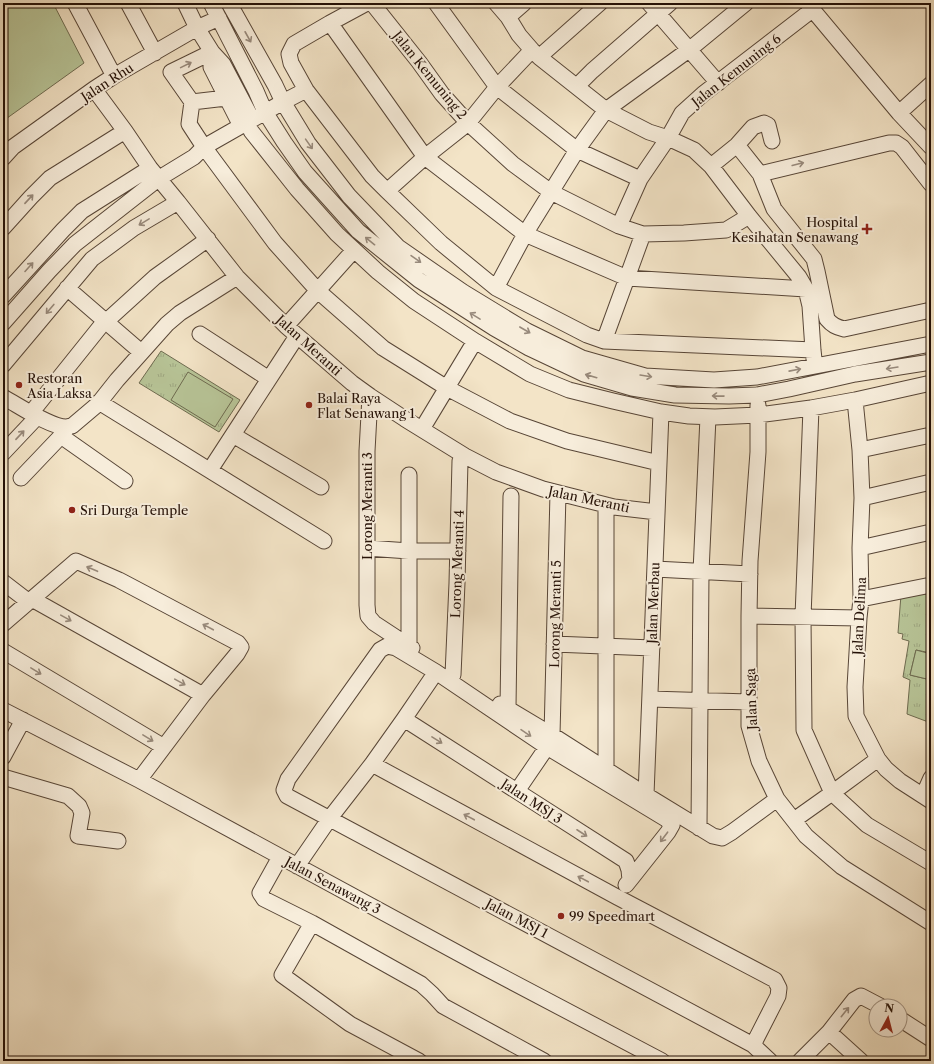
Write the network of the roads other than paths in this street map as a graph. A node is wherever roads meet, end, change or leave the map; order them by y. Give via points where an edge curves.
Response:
1 (75, 3) edge
2 (128, 3) edge
3 (185, 3) edge
4 (211, 3) edge
5 (229, 3) edge
6 (367, 3) edge
7 (372, 3) edge
8 (436, 3) edge
9 (496, 3) edge
10 (524, 3) edge
11 (600, 3) edge
12 (670, 3) edge
13 (746, 3) edge
14 (809, 6) edge
15 (653, 8) edge
16 (508, 17) junction
17 (219, 18) junction
18 (330, 23) junction
19 (197, 28) junction
20 (690, 49) junction
21 (155, 52) junction
22 (212, 52) junction
23 (535, 54) junction
24 (114, 76) junction
25 (718, 83) junction
26 (931, 84) edge
27 (577, 86) junction
28 (497, 87) junction
29 (94, 89) junction
30 (256, 91) junction
31 (309, 94) junction
32 (232, 95) junction
33 (192, 102) junction
34 (285, 106) junction
35 (606, 110) junction
36 (899, 113) junction
37 (268, 116) junction
38 (468, 122) junction
39 (248, 125) junction
40 (124, 131) junction
41 (668, 138) junction
42 (772, 141) dead end
43 (737, 145) junction
44 (931, 147) edge
45 (577, 150) junction
46 (202, 153) junction
47 (425, 157) junction
48 (3, 158) edge
49 (711, 166) junction
50 (154, 174) junction
51 (760, 174) junction
52 (640, 179) junction
53 (931, 184) edge
54 (387, 191) junction
55 (551, 192) junction
56 (178, 202) junction
57 (749, 216) junction
58 (619, 226) junction
59 (3, 228) edge
60 (525, 234) junction
61 (643, 234) junction
62 (208, 239) junction
63 (354, 250) junction
64 (237, 276) junction
65 (627, 278) junction
66 (67, 288) junction
67 (496, 288) junction
68 (806, 289) junction
69 (318, 291) junction
70 (3, 296) edge
71 (931, 310) edge
72 (107, 322) junction
73 (3, 323) edge
74 (286, 326) junction
75 (200, 334) dead end
76 (297, 336) junction
77 (475, 341) junction
78 (604, 341) junction
79 (931, 344) edge
80 (813, 350) junction
81 (141, 352) junction
82 (931, 362) edge
83 (3, 365) edge
84 (815, 366) junction
85 (269, 379) junction
86 (931, 382) edge
87 (447, 388) junction
88 (757, 395) junction
89 (370, 396) junction
90 (3, 397) edge
91 (855, 400) junction
92 (99, 402) junction
93 (811, 408) junction
94 (661, 412) junction
95 (34, 415) junction
96 (758, 415) junction
97 (708, 417) junction
98 (422, 429) junction
99 (64, 432) junction
100 (233, 435) junction
101 (931, 435) edge
102 (860, 450) junction
103 (3, 453) edge
104 (463, 455) junction
105 (659, 463) junction
106 (210, 470) junction
107 (409, 475) dead end
108 (21, 478) dead end
109 (125, 481) dead end
110 (931, 482) edge
111 (321, 487) dead end
112 (558, 493) junction
113 (511, 496) dead end
114 (862, 498) junction
115 (606, 505) junction
116 (657, 512) junction
117 (931, 532) edge
118 (324, 541) dead end
119 (368, 548) junction
120 (860, 548) junction
121 (409, 551) junction
122 (458, 551) junction
123 (655, 569) junction
124 (702, 572) junction
125 (750, 574) junction
126 (3, 582) edge
127 (931, 584) edge
128 (861, 599) junction
129 (30, 601) junction
130 (749, 616) junction
131 (804, 618) junction
132 (859, 618) junction
133 (3, 624) edge
134 (554, 644) junction
135 (409, 646) junction
136 (606, 646) junction
137 (652, 648) junction
138 (3, 651) edge
139 (436, 672) junction
140 (453, 675) junction
141 (203, 695) junction
142 (650, 699) junction
143 (700, 701) junction
144 (749, 702) junction
145 (508, 708) junction
146 (3, 710) edge
147 (22, 720) junction
148 (404, 720) junction
149 (550, 741) junction
150 (164, 747) junction
151 (3, 757) edge
152 (878, 760) junction
153 (372, 764) junction
154 (606, 770) junction
155 (3, 777) edge
156 (931, 778) edge
157 (139, 780) junction
158 (517, 791) junction
159 (832, 793) junction
160 (646, 795) junction
161 (927, 798) edge
162 (777, 799) junction
163 (330, 818) junction
164 (794, 820) junction
165 (699, 828) junction
166 (118, 841) dead end
167 (280, 857) junction
168 (931, 863) edge
169 (297, 866) junction
170 (630, 880) junction
171 (617, 897) junction
172 (312, 923) junction
173 (931, 923) edge
174 (868, 1000) edge
175 (908, 1024) edge
176 (829, 1032) junction
177 (931, 1039) edge
178 (753, 1045) junction
179 (419, 1061) edge
180 (544, 1061) edge
181 (662, 1061) edge
182 (770, 1061) edge
183 (800, 1061) edge
184 (861, 1061) edge

1 - 24 street
2 - 21 street
3 - 19 street
4 - 17 street
5 -> 34 street
6 - 18 street
7 - 38 street, Jalan Kemuning 2 via 442,94
8 - 28 street
9 - 16 street
10 - 16 street
11 - 23 street
12 - 15 street
13 - 20 street
14 - 25 street, Jalan Kemuning 6
14 - 36 street
15 - 20 street
15 - 27 street
16 - 23 street
17 - 19 street, Jalan Rhu
17 - 30 street
18 - 31 street via 294,44 289,54 291,63
18 - 47 street
19 - 21 street, Jalan Rhu
19 - 22 street
20 - 25 street
20 - 35 street
21 - 24 street, Jalan Rhu
22 - 32 street via 211,67
33 -> 22 street via 171,72
23 - 27 street
23 - 28 street
24 - 29 street, Jalan Rhu
25 - 41 street, Jalan Kemuning 6 via 682,113
26 - 36 street
27 - 35 street
28 - 38 street
28 - 45 street
29 - 40 street, Jalan Meranti
29 - 48 street, Jalan Rhu via 14,147
30 - 32 street via 254,99 250,100
30 - 37 street
31 - 34 street
31 - 54 street via 372,176
32 - 33 street
32 - 39 street
33 - 46 street via 189,124
34 - 37 street
34 -> 84 street via 308,143 349,196 398,247 463,292 534,335 582,358 645,376 714,380 756,377
35 - 41 street
35 - 45 street
36 - 44 street
37 - 39 street
88 -> 37 street via 674,396 632,388 584,374 529,348 419,280 358,231 305,172
38 - 47 street
38 - 55 street, Jalan Kemuning 2 via 513,164
39 - 46 street
39 - 63 street via 297,189
40 - 50 street, Jalan Meranti
59 -> 40 street via 50,178
41 - 49 street via 694,150
41 - 52 street, Jalan Kemuning 6
42 - 43 street via 768,125 764,123 753,127
43 - 49 street
43 - 51 street
45 - 52 street
45 - 55 street
46 - 50 street
46 - 69 street via 275,243
47 - 54 street
47 - 60 street
49 - 57 street
50 - 56 street, Jalan Meranti
70 -> 50 street via 82,211
50 - 73 street via 75,244
51 -> 53 street via 889,142 902,147
51 - 71 street via 774,209 814,259 827,319 831,324 844,329
52 - 58 street, Jalan Kemuning 6
54 - 67 street via 441,243
55 - 58 street, Jalan Kemuning 2
55 - 60 street
56 - 62 street, Jalan Meranti
56 -> 66 street via 134,228 92,259
57 - 61 street, Jalan Kemuning 2 via 726,230
57 - 68 street
58 - 61 street, Jalan Kemuning 2
60 - 65 street
60 - 67 street
61 - 65 street
62 - 64 street, Jalan Meranti
62 - 72 street via 155,277
63 - 69 street
63 - 77 street via 414,301
64 - 74 street, Jalan Meranti
64 - 81 street via 180,313
65 - 68 street
65 - 78 street
66 - 72 street
66 -> 83 street
67 - 78 street via 587,335
68 - 80 street via 810,306
69 - 74 street
69 - 87 street via 383,348
72 - 81 street
72 - 95 street via 100,327
74 - 76 street, Jalan Meranti
75 - 85 street
76 - 85 street
76 - 89 street, Jalan Meranti
77 - 87 street
77 - 94 street via 530,374 569,390
78 - 80 street
79 - 84 street
80 - 84 street
81 - 92 street
82 -> 88 street via 855,374
85 - 100 street
86 - 91 street
87 - 98 street
87 - 105 street via 517,424 567,441
88 - 96 street, Jalan Saga
89 - 98 street, Jalan Meranti
89 - 119 street, Lorong Meranti 3 via 367,451
90 - 95 street
91 - 93 street
91 - 102 street, Jalan Delima
92 - 99 street
92 - 106 street
93 - 96 street
93 - 131 street
94 - 97 street
94 - 105 street, Jalan Merbau
95 - 99 street via 55,424
103 -> 95 street
96 - 97 street
96 - 125 street, Jalan Saga
97 - 124 street
98 - 104 street, Jalan Meranti
99 - 108 street
99 - 109 street
100 - 106 street
100 - 111 street
101 - 102 street
102 - 114 street, Jalan Delima
104 - 112 street, Jalan Meranti via 496,472
104 - 122 street, Lorong Meranti 4 via 460,461
105 - 116 street, Jalan Merbau
106 - 118 street
107 - 121 street
110 - 114 street
112 - 115 street, Jalan Meranti
112 - 134 street, Lorong Meranti 5
113 - 145 street
114 - 120 street, Jalan Delima
115 - 116 street, Jalan Meranti
115 - 136 street
116 - 123 street, Jalan Merbau
117 - 120 street
119 - 121 street
119 - 135 street, Lorong Meranti 3 via 368,616 374,623
120 - 128 street, Jalan Delima
121 - 122 street
121 - 135 street
122 - 140 street, Lorong Meranti 4
123 - 124 street
123 - 137 street, Jalan Merbau
124 - 125 street
124 - 143 street
125 - 130 street, Jalan Saga
126 - 129 street
127 - 128 street
128 - 132 street, Jalan Delima
129 - 133 street
129 -> 141 street
141 -> 129 street via 238,654 241,647 238,643 119,580 76,562
130 - 131 street
130 - 144 street, Jalan Saga
131 - 132 street
131 - 159 street via 804,730
132 - 152 street, Jalan Delima via 856,716
134 - 136 street
134 - 149 street, Lorong Meranti 5
135 - 140 street
136 - 137 street
136 - 154 street
137 - 142 street, Jalan Merbau
138 -> 150 street
139 - 148 street
139 -> 149 street
139 - 163 street, Jalan MSJ 1 via 396,648 387,646 380,650 288,779 284,790 287,796
140 - 145 street
141 - 150 street
142 - 143 street
142 - 160 street, Jalan Merbau
143 - 144 street
143 - 165 street
144 - 162 street, Jalan Saga via 749,726 759,760
145 - 149 street
146 - 147 street, Jalan Senawang 3
147 - 151 street
147 - 157 street, Jalan Senawang 3
148 - 153 street
148 -> 158 street, Jalan MSJ 3
149 - 154 street
149 - 158 street
149 -> 170 street via 672,825
150 - 157 street
152 - 159 street
152 - 161 street, Jalan Delima via 900,782
153 - 163 street
171 -> 153 street
154 - 160 street
155 - 166 street via 68,796 79,806 82,813 78,836
156 - 161 street
157 - 167 street, Jalan Senawang 3
158 -> 170 street, Jalan MSJ 3 via 626,861
159 - 164 street
159 - 168 street via 867,825
160 - 165 street
162 - 164 street, Jalan Saga
162 - 165 street via 722,838
163 - 169 street
163 - 178 street, Jalan MSJ 1
164 - 173 street, Jalan Saga via 806,836 842,867
167 - 169 street, Jalan Senawang 3
167 - 172 street via 260,893 264,899
169 - 181 street, Jalan Senawang 3
170 - 171 street
171 - 178 street via 775,980 779,988 778,996
172 - 179 street via 282,975 350,1024
172 - 180 street via 421,984 443,1006
176 -> 174 street via 854,1000 861,996
175 - 177 street
176 - 183 street
176 - 184 street
178 - 182 street, Jalan MSJ 1

